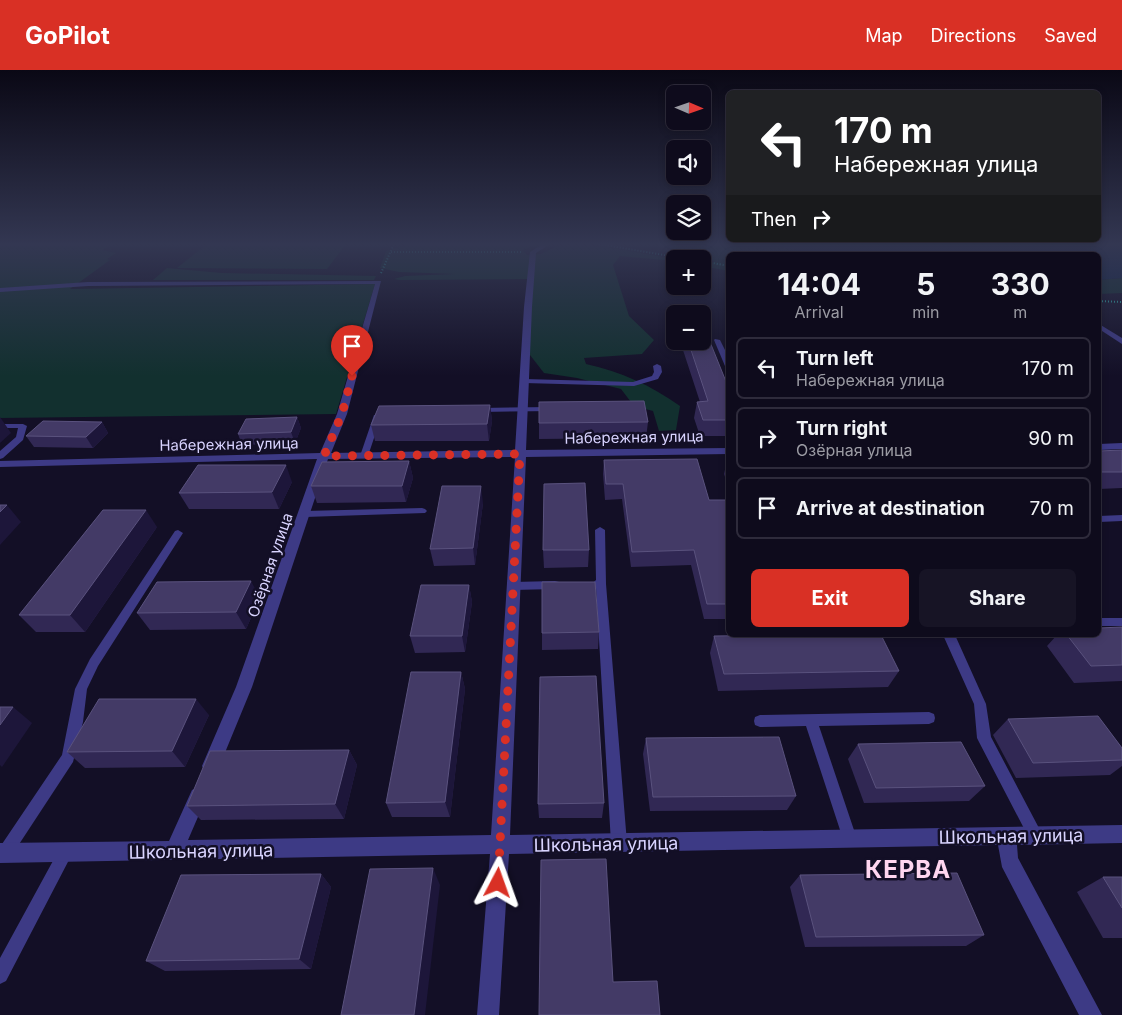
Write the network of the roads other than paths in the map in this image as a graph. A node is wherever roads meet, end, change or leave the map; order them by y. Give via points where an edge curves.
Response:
1 (28, 288) edge
2 (377, 288) edge
3 (530, 288) edge
4 (0, 290) edge
5 (1101, 327) edge
6 (717, 340) dead end
7 (1122, 342) edge
8 (726, 360) edge
9 (657, 366) dead end
10 (524, 381) junction
11 (562, 409) edge
12 (474, 410) edge
13 (523, 410) junction
14 (387, 411) edge
15 (0, 426) edge
16 (1122, 446) edge
17 (1101, 447) edge
18 (726, 451) edge
19 (520, 454) junction
20 (0, 456) edge
21 (324, 456) junction
22 (364, 456) junction
23 (0, 464) edge
24 (422, 511) dead end
25 (305, 514) junction
26 (1122, 518) edge
27 (1101, 519) edge
28 (600, 530) dead end
29 (178, 534) dead end
30 (582, 584) edge
31 (601, 584) junction
32 (562, 585) edge
33 (513, 586) junction
34 (1101, 622) edge
35 (1122, 622) edge
36 (950, 637) edge
37 (929, 718) dead end
38 (811, 720) junction
39 (760, 722) dead end
40 (1122, 834) edge
41 (1036, 835) junction
42 (1006, 836) junction
43 (850, 839) junction
44 (619, 843) junction
45 (500, 846) junction
46 (174, 851) junction
47 (2, 853) edge
48 (65, 853) junction
49 (0, 975) edge
50 (488, 1015) edge
51 (1091, 1015) edge

1 - 4 street, Озёрная улица
2 - 21 street, Озёрная улица via 342,414
3 - 10 street
5 - 7 street
6 - 8 lane
9 - 10 lane via 655,377 634,384
10 - 13 street
11 - 13 lane
12 - 13 lane
13 - 19 street
14 - 22 lane via 380,412 377,417
15 - 20 lane via 23,426 20,438
16 - 17 street
18 - 19 street, Набережная улица
19 - 22 street, Набережная улица
19 - 33 street
21 - 22 street, Набережная улица
21 - 23 street, Набережная улица
21 - 25 street, Озёрная улица
24 - 25 lane
25 - 46 street, Озёрная улица via 244,687
26 - 27 lane
28 - 31 lane
29 - 47 lane via 94,663 81,689 68,757
30 - 31 lane
31 - 44 lane
32 - 33 lane
33 - 45 street
34 - 35 lane
36 - 41 lane via 980,704 984,738
37 - 38 lane
38 - 39 lane
38 - 43 lane
40 - 41 street, Школьная улица
41 - 42 street, Школьная улица
42 - 43 street, Школьная улица
42 - 51 street via 1010,860
43 - 44 street, Школьная улица
44 - 45 street, Школьная улица
45 - 46 street, Школьная улица
45 - 50 street
46 - 48 street, Школьная улица
47 - 48 street, Школьная улица
48 - 49 lane

